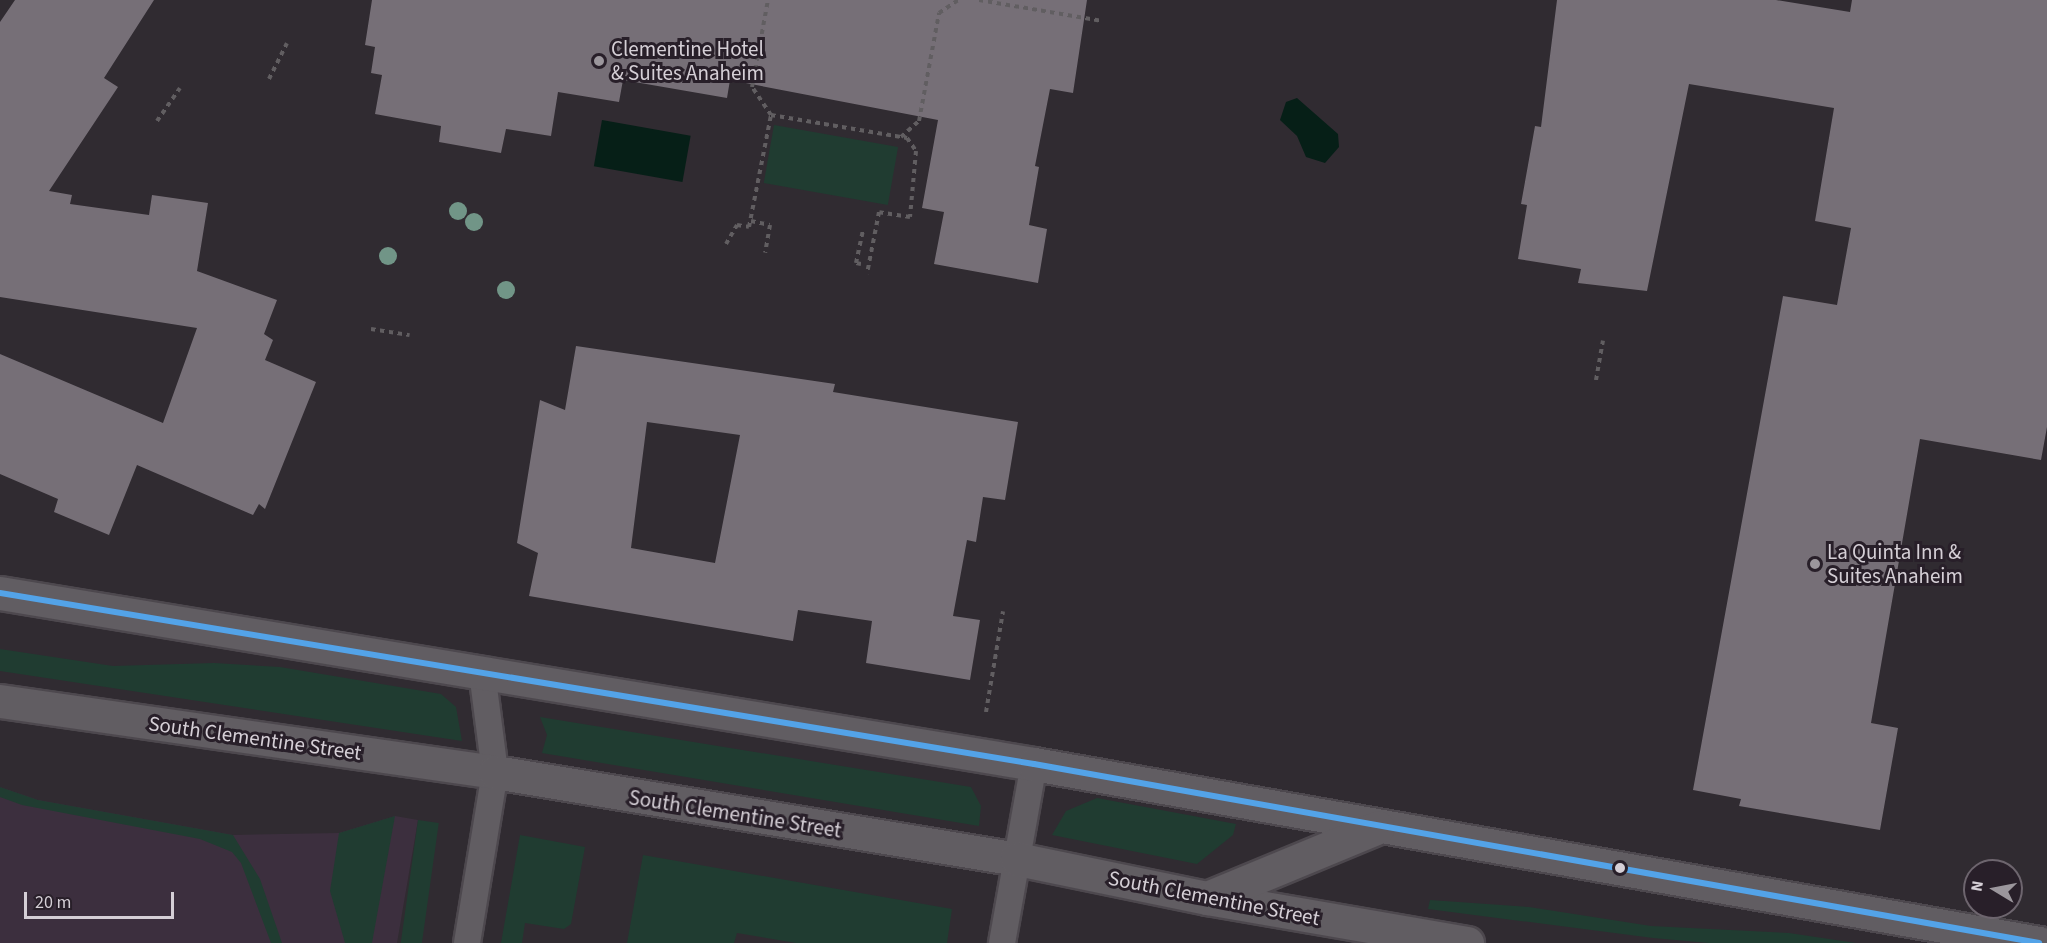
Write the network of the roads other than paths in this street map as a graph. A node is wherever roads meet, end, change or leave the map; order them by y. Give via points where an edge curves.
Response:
1 (0, 593) edge
2 (482, 672) junction
3 (0, 701) edge
4 (1034, 764) junction
5 (495, 772) junction
6 (1377, 827) junction
7 (1017, 859) junction
8 (1207, 898) junction
9 (467, 943) edge
10 (1002, 943) edge
11 (1467, 943) edge
12 (2039, 943) edge

1 - 2 street
2 - 4 street
2 - 5 lane
3 - 5 street, South Clementine Street
4 - 6 street
4 - 7 lane
5 - 7 street, South Clementine Street
5 - 9 lane
6 - 8 street
6 - 12 street
7 - 8 street, South Clementine Street
7 - 10 lane
8 - 11 street, South Clementine Street

